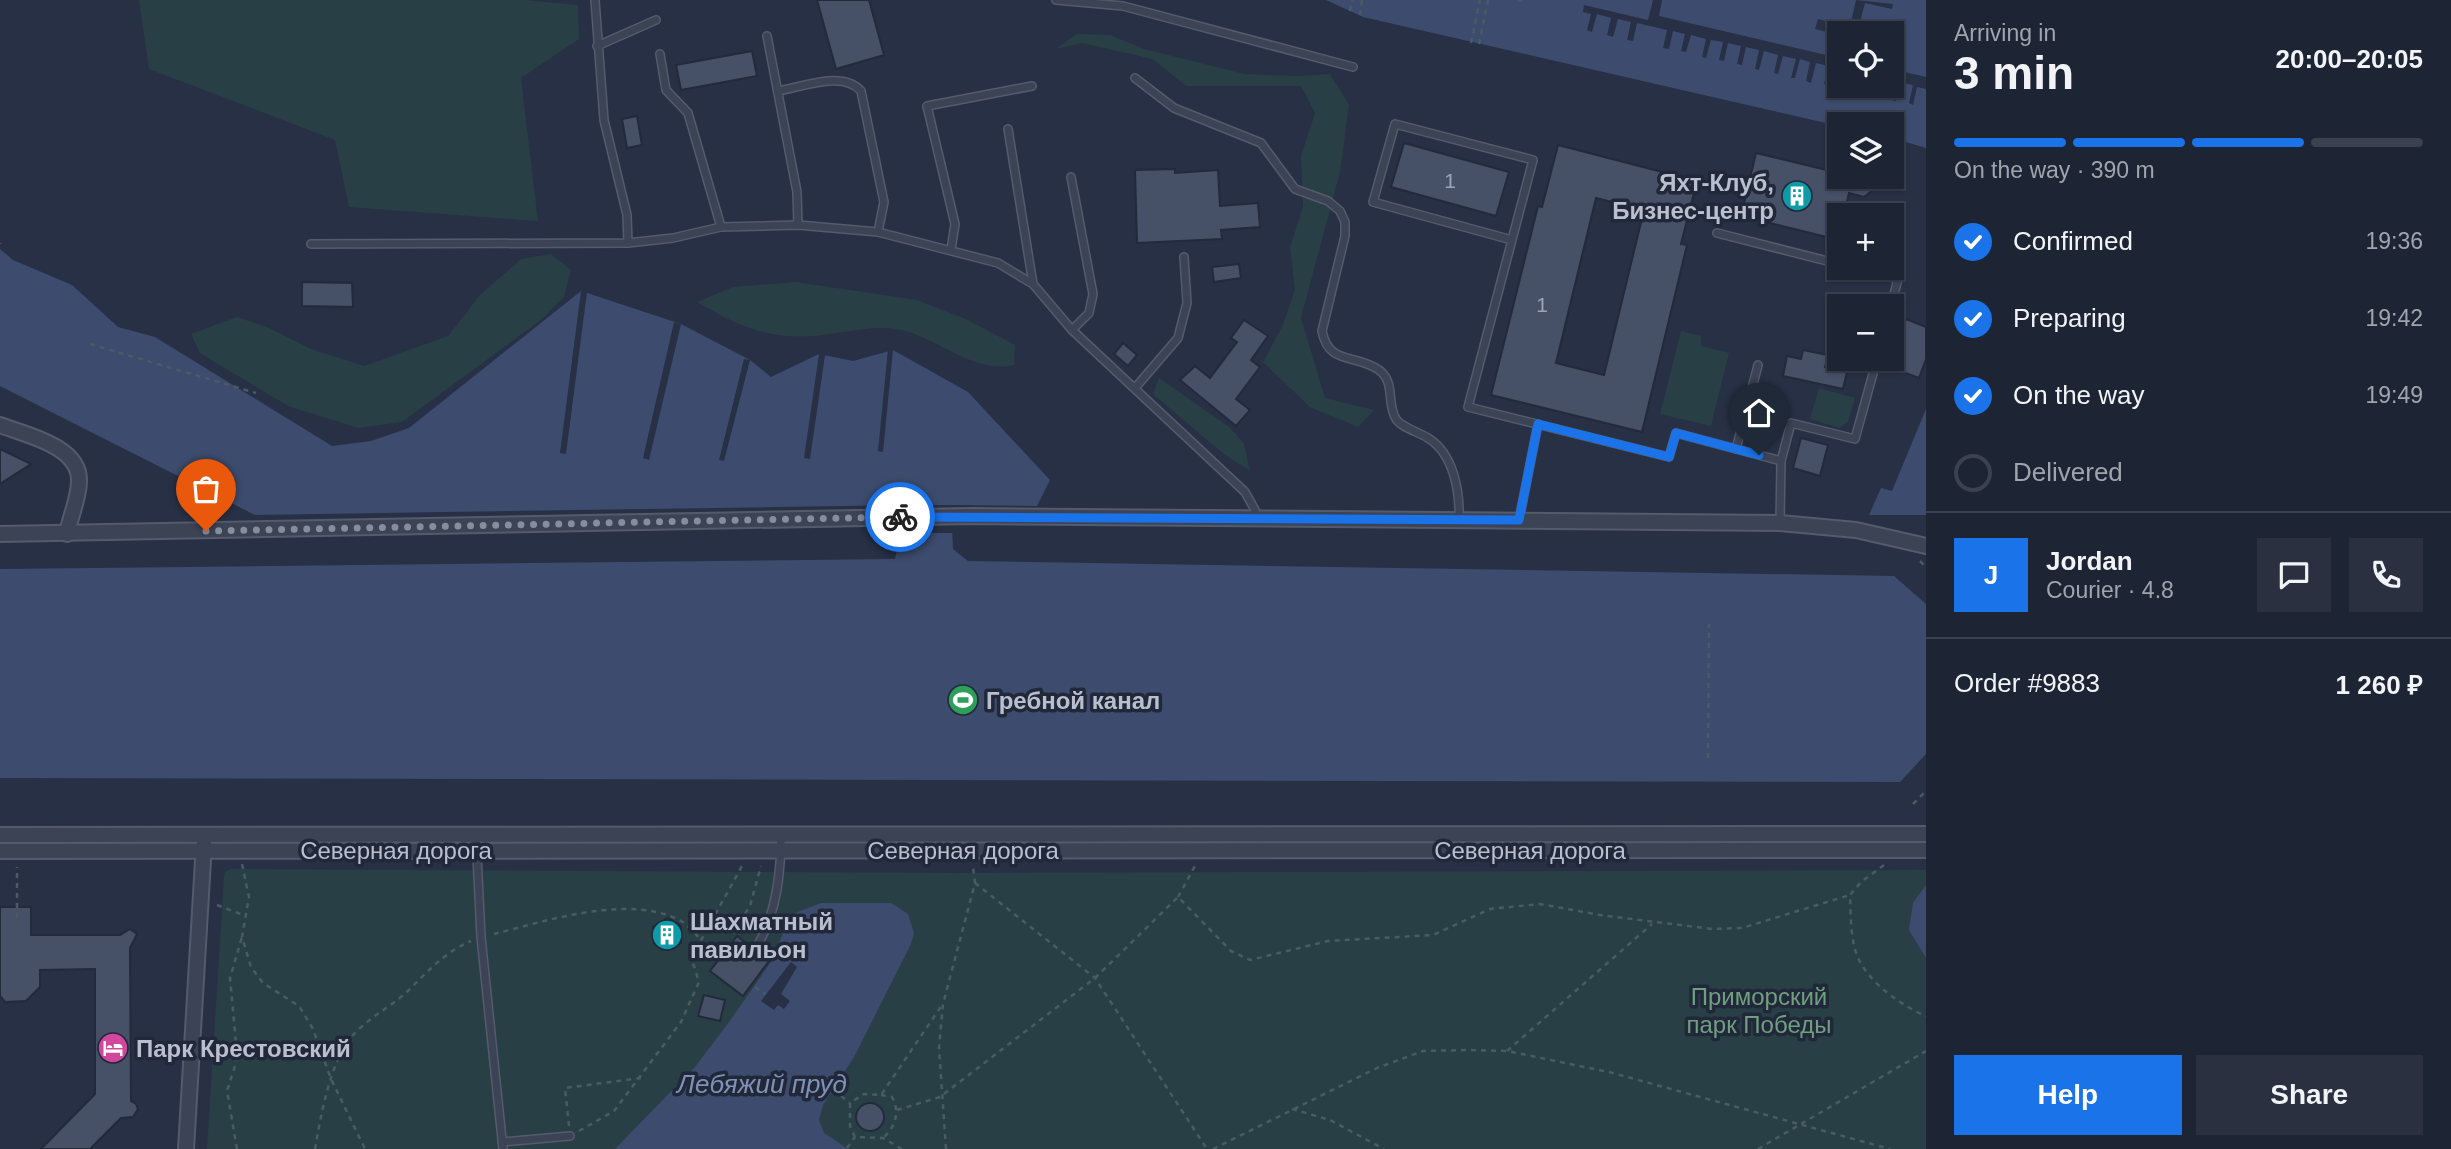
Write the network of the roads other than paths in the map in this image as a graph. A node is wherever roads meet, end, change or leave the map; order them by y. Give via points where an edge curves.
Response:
1 (595, 0) edge
2 (1056, 0) edge
3 (656, 19) dead end
4 (767, 36) dead end
5 (597, 46) junction
6 (660, 54) dead end
7 (1353, 67) dead end
8 (1135, 78) dead end
9 (1032, 86) dead end
10 (778, 91) junction
11 (1008, 129) dead end
12 (1071, 177) dead end
13 (798, 225) junction
14 (721, 226) junction
15 (878, 232) junction
16 (1717, 233) dead end
17 (1511, 240) junction
18 (628, 243) junction
19 (312, 244) dead end
20 (951, 250) junction
21 (1184, 257) dead end
22 (1827, 261) edge
23 (1033, 284) junction
24 (1072, 330) junction
25 (1758, 365) dead end
26 (1874, 371) edge
27 (1135, 387) junction
28 (1538, 424) junction
29 (0, 425) edge
30 (1736, 449) junction
31 (1781, 461) junction
32 (1255, 518) junction
33 (1459, 520) junction
34 (1519, 520) junction
35 (1780, 523) junction
36 (0, 534) edge
37 (67, 534) junction
38 (1926, 546) edge
39 (1926, 834) edge
40 (0, 835) edge
41 (204, 835) junction
42 (476, 843) junction
43 (781, 843) junction
44 (0, 850) edge
45 (204, 850) junction
46 (1926, 850) edge
47 (759, 943) dead end
48 (570, 1136) road end
49 (503, 1145) edge
50 (186, 1149) edge

1 - 5 lane
2 - 7 lane via 1123,6
3 - 5 lane
4 - 10 lane
5 - 18 lane via 604,120
6 - 14 lane via 666,90 688,113
8 - 33 lane via 1174,108 1261,143 1295,189 1328,201 1340,211 1345,236 1322,331 1325,344 1333,354 1381,372 1390,384 1392,412 1398,422 1431,440 1444,454 1458,490
9 - 20 lane via 927,106 955,224
10 - 13 lane via 797,192
10 - 15 lane via 841,80 853,82 861,91 884,202
11 - 23 lane
12 - 24 lane via 1093,294 1090,313
13 - 14 lane
13 - 15 lane
14 - 18 lane via 673,239
15 - 20 lane
16 - 22 lane
17 - 17 lane via 1533,160 1395,124 1373,202
17 - 28 lane via 1468,407
18 - 19 lane
20 - 23 lane via 998,263
21 - 27 lane via 1187,303 1178,338
23 - 24 lane
24 - 27 lane
25 - 30 lane
26 - 31 lane via 1855,439 1791,423
27 - 32 lane via 1245,492
28 - 30 lane via 1669,457 1676,433
28 - 34 lane
29 - 37 street via 69,456 78,470
30 - 31 lane
31 - 35 lane
32 - 33 street
32 - 37 street via 971,516
33 - 34 street
34 - 35 street
35 - 38 street via 1856,530
36 - 37 street
39 - 43 street, Северная дорога
40 - 41 street, Северная дорога
41 - 42 street, Северная дорога
41 - 45 street
42 - 43 street, Северная дорога
42 - 45 street, Северная дорога
42 - 49 lane
43 - 46 street, Северная дорога
43 - 47 lane via 771,921
44 - 45 street, Северная дорога
45 - 50 street
48 - 49 lane

